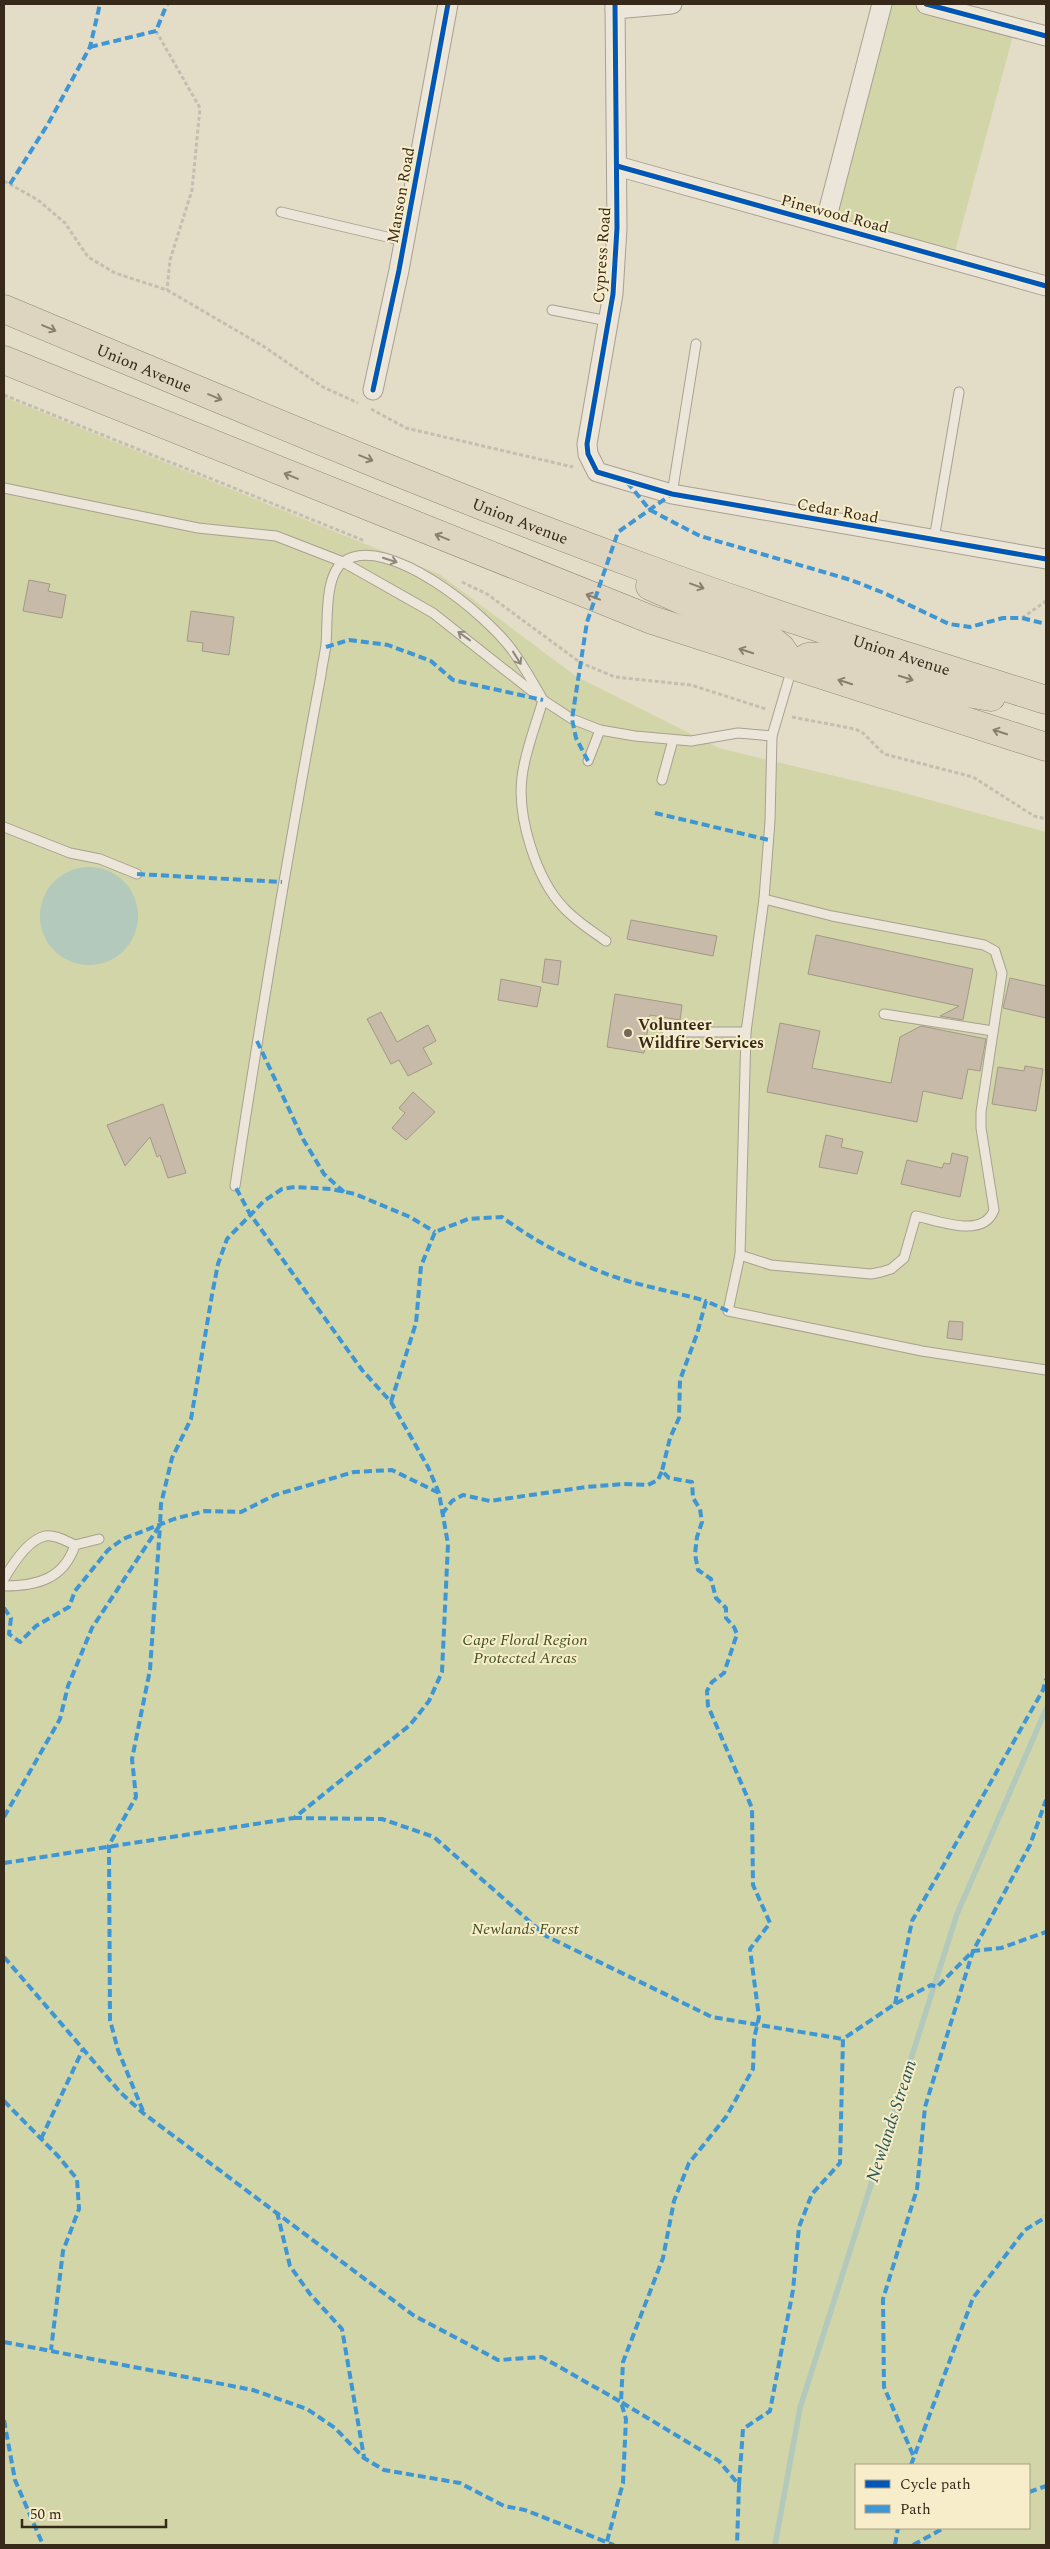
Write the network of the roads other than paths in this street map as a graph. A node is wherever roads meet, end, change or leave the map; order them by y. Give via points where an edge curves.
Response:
1 (448, 4) edge
2 (672, 4) edge
3 (882, 4) edge
4 (926, 4) edge
5 (615, 6) edge
6 (1046, 36) edge
7 (617, 166) junction
8 (281, 212) dead end
9 (825, 224) junction
10 (404, 241) junction
11 (1046, 286) edge
12 (4, 309) edge
13 (552, 310) dead end
14 (608, 321) junction
15 (696, 344) dead end
16 (4, 360) edge
17 (373, 390) dead end
18 (959, 392) dead end
19 (627, 482) joint
20 (4, 488) edge
21 (672, 494) junction
22 (540, 528) junction
23 (934, 539) junction
24 (1046, 558) edge
25 (343, 562) junction
26 (792, 666) junction
27 (1040, 698) edge
28 (543, 700) junction
29 (600, 730) junction
30 (772, 736) junction
31 (673, 740) junction
32 (1046, 747) edge
33 (588, 761) dead end
34 (662, 780) dead end
35 (4, 827) edge
36 (137, 874) dead end
37 (764, 899) junction
38 (606, 941) dead end
39 (884, 1014) dead end
40 (993, 1031) junction
41 (667, 1032) dead end
42 (746, 1032) junction
43 (235, 1186) dead end
44 (740, 1255) junction
45 (1046, 1370) edge
46 (99, 1539) dead end
47 (75, 1545) junction
48 (4, 1579) edge
49 (4, 1586) edge

1 - 10 street, Manson Road
2 - 5 street
3 - 9 street
4 - 6 street
5 - 7 street, Cypress Road
7 - 9 street, Pinewood Road
7 - 14 street, Cypress Road via 617,228
8 - 10 lane
9 - 11 street, Pinewood Road
10 - 17 street, Manson Road
12 -> 22 highway, Union Avenue
13 - 14 lane
14 - 19 street, Cypress Road via 588,454 597,472
15 - 21 lane
26 -> 16 highway via 652,620
18 - 23 lane
19 - 21 street, Cedar Road
20 - 25 lane via 198,528 276,536
21 - 23 street, Cedar Road
22 - 26 highway via 576,551 770,639 781,648
22 -> 27 highway, Union Avenue via 745,603
23 - 24 street, Cedar Road
28 -> 25 lane via 433,613
25 -> 28 lane via 366,554 390,559 435,581 476,612 511,649
25 - 43 lane via 330,586 326,647 282,882
26 -> 27 highway via 808,657 827,656 943,689 1004,698
26 - 30 lane
32 -> 26 highway
28 - 29 lane via 572,719
28 - 38 lane via 522,775 522,802 530,845 551,892 562,907
29 - 31 lane
29 - 33 lane
30 - 31 lane via 738,733 710,739
30 - 37 lane
31 - 34 lane
35 - 36 lane via 70,853 100,859
37 - 40 lane via 832,916 984,945 995,951 1002,973
37 - 42 lane
39 - 40 lane
40 - 44 lane via 981,1112 994,1198 990,1218 974,1226 960,1226 916,1216 904,1258 891,1269 871,1274 770,1265
41 - 42 lane
42 - 44 lane
44 - 45 lane via 728,1311 922,1351
46 - 47 lane
47 - 48 lane via 56,1537 45,1536 34,1541
47 - 49 lane via 71,1559 48,1578 20,1586

